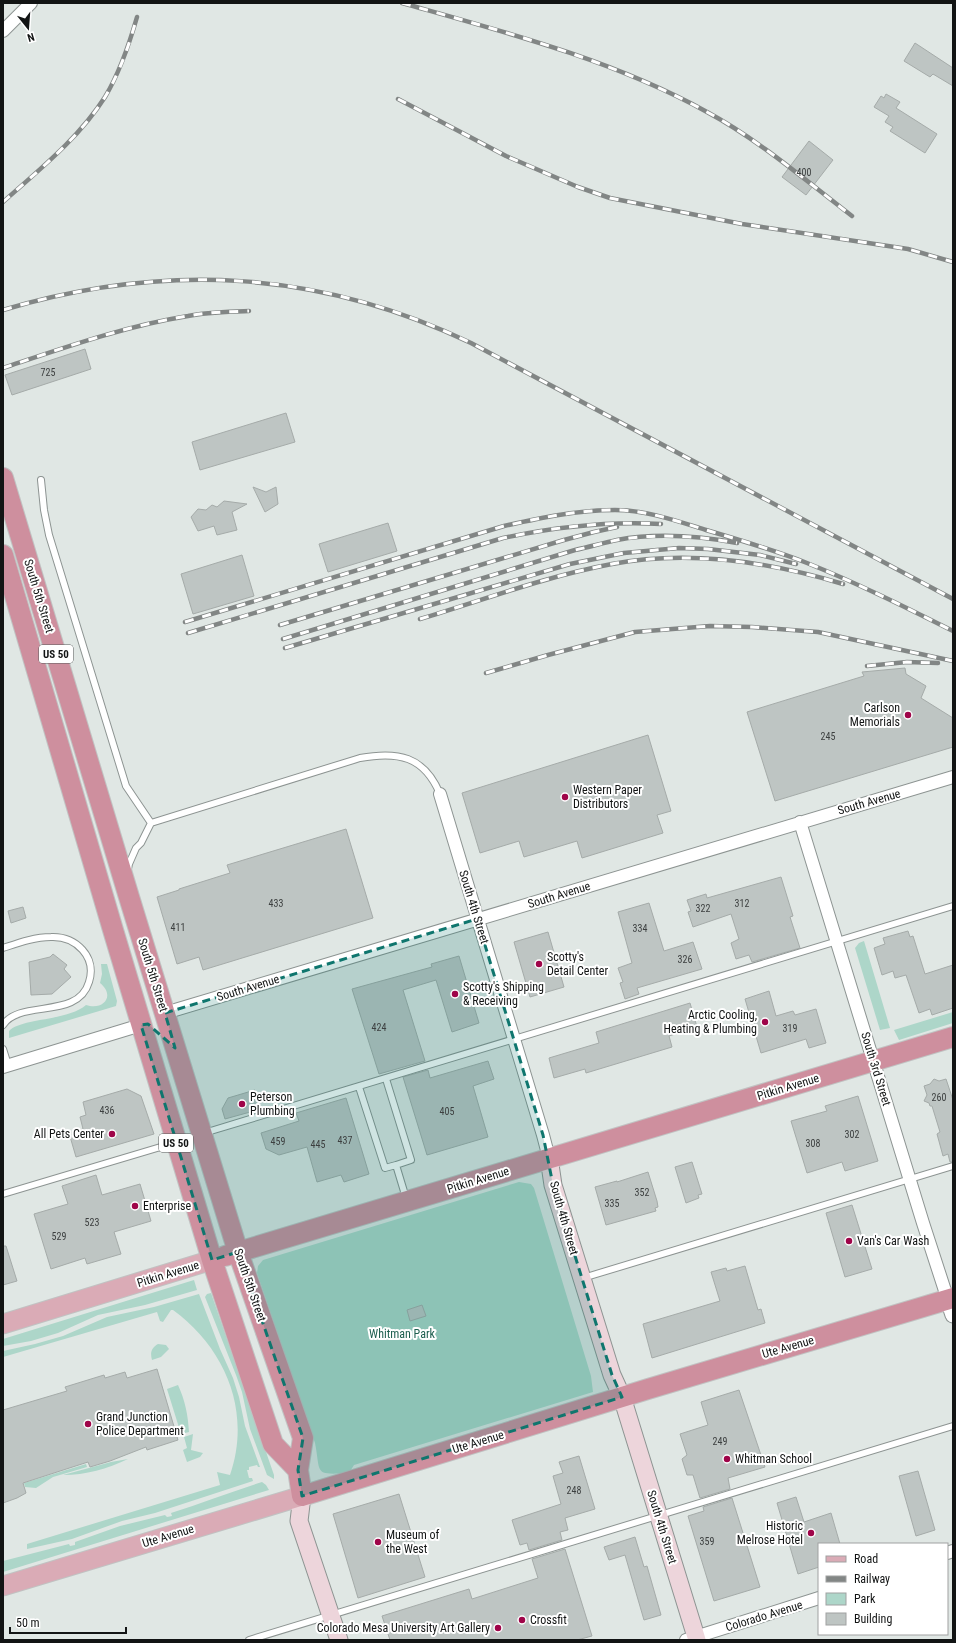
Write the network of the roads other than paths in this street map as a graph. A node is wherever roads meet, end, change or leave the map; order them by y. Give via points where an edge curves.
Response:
1 (31, 3) edge
2 (3, 31) edge
3 (3, 478) edge
4 (41, 480) dead end
5 (3, 555) edge
6 (953, 777) edge
7 (440, 794) joint
8 (800, 822) junction
9 (151, 823) junction
10 (128, 897) junction
11 (953, 906) edge
12 (477, 919) junction
13 (836, 942) junction
14 (3, 948) edge
15 (165, 1013) junction
16 (4, 1022) edge
17 (141, 1025) junction
18 (953, 1037) edge
19 (514, 1039) junction
20 (3, 1049) edge
21 (874, 1061) junction
22 (6, 1066) edge
23 (386, 1079) junction
24 (359, 1087) junction
25 (199, 1127) junction
26 (176, 1142) junction
27 (549, 1158) junction
28 (396, 1164) junction
29 (953, 1166) edge
30 (909, 1179) junction
31 (3, 1194) edge
32 (407, 1201) junction
33 (238, 1252) junction
34 (212, 1260) junction
35 (582, 1278) junction
36 (951, 1304) edge
37 (3, 1324) edge
38 (622, 1397) junction
39 (953, 1426) edge
40 (298, 1470) junction
41 (302, 1496) junction
42 (659, 1516) junction
43 (3, 1586) edge
44 (818, 1598) edge
45 (330, 1616) junction
46 (693, 1639) edge
47 (249, 1640) edge
48 (338, 1640) edge

1 - 2 street
3 - 10 highway, South 5th Street / US 50
4 - 9 lane via 49,535 126,786
5 - 17 highway, South 5th Street / US 50
6 - 8 street, South Avenue
7 - 9 lane via 432,778 420,765 407,758 378,754
7 - 12 street, South 4th Street
8 - 12 street, South Avenue
8 - 13 street, South 3rd Street
9 - 10 lane via 129,864
10 - 15 highway, South 5th Street / US 50
11 - 13 lane
12 - 15 street, South Avenue
12 - 19 street, South 4th Street
13 - 19 lane
13 - 21 street, South 3rd Street
14 - 16 lane via 38,938 61,938 79,946 86,953 91,972 89,983 78,998 66,1004 14,1015
15 - 25 highway, South 5th Street / US 50
17 - 22 street
17 - 25 highway via 148,1024 154,1030 161,1043 181,1105
17 - 26 highway, South 5th Street / US 50
18 - 21 highway, Pitkin Avenue
19 - 23 lane
19 - 27 street, South 4th Street
20 - 22 lane
21 - 27 highway, Pitkin Avenue
21 - 30 street, South 3rd Street
23 - 24 lane
23 - 28 lane via 411,1160
24 - 25 lane
24 - 28 lane via 385,1168
25 - 33 highway, South 5th Street / US 50
26 - 31 lane
26 - 34 highway, South 5th Street / US 50
27 - 32 highway, Pitkin Avenue
27 - 35 main road, South 4th Street via 553,1185
28 - 32 lane
29 - 30 lane
30 - 35 lane
30 - 36 street, South 3rd Street
32 - 33 highway, Pitkin Avenue
33 - 34 highway, Pitkin Avenue
33 - 40 highway, South 5th Street / US 50 via 303,1438
34 - 37 main road, Pitkin Avenue
34 - 40 highway, South 5th Street / US 50 via 273,1444
35 - 38 main road, South 4th Street via 612,1375
36 - 38 highway, Ute Avenue
38 - 41 highway, Ute Avenue
38 - 42 main road, South 4th Street
39 - 42 lane
40 - 41 highway, South 5th Street / US 50
41 - 43 main road, Ute Avenue
41 - 45 main road, South 5th Street via 299,1521
42 - 45 lane
42 - 46 main road, South 4th Street
44 - 46 street, Colorado Avenue
45 - 47 lane
45 - 48 main road, South 5th Street

